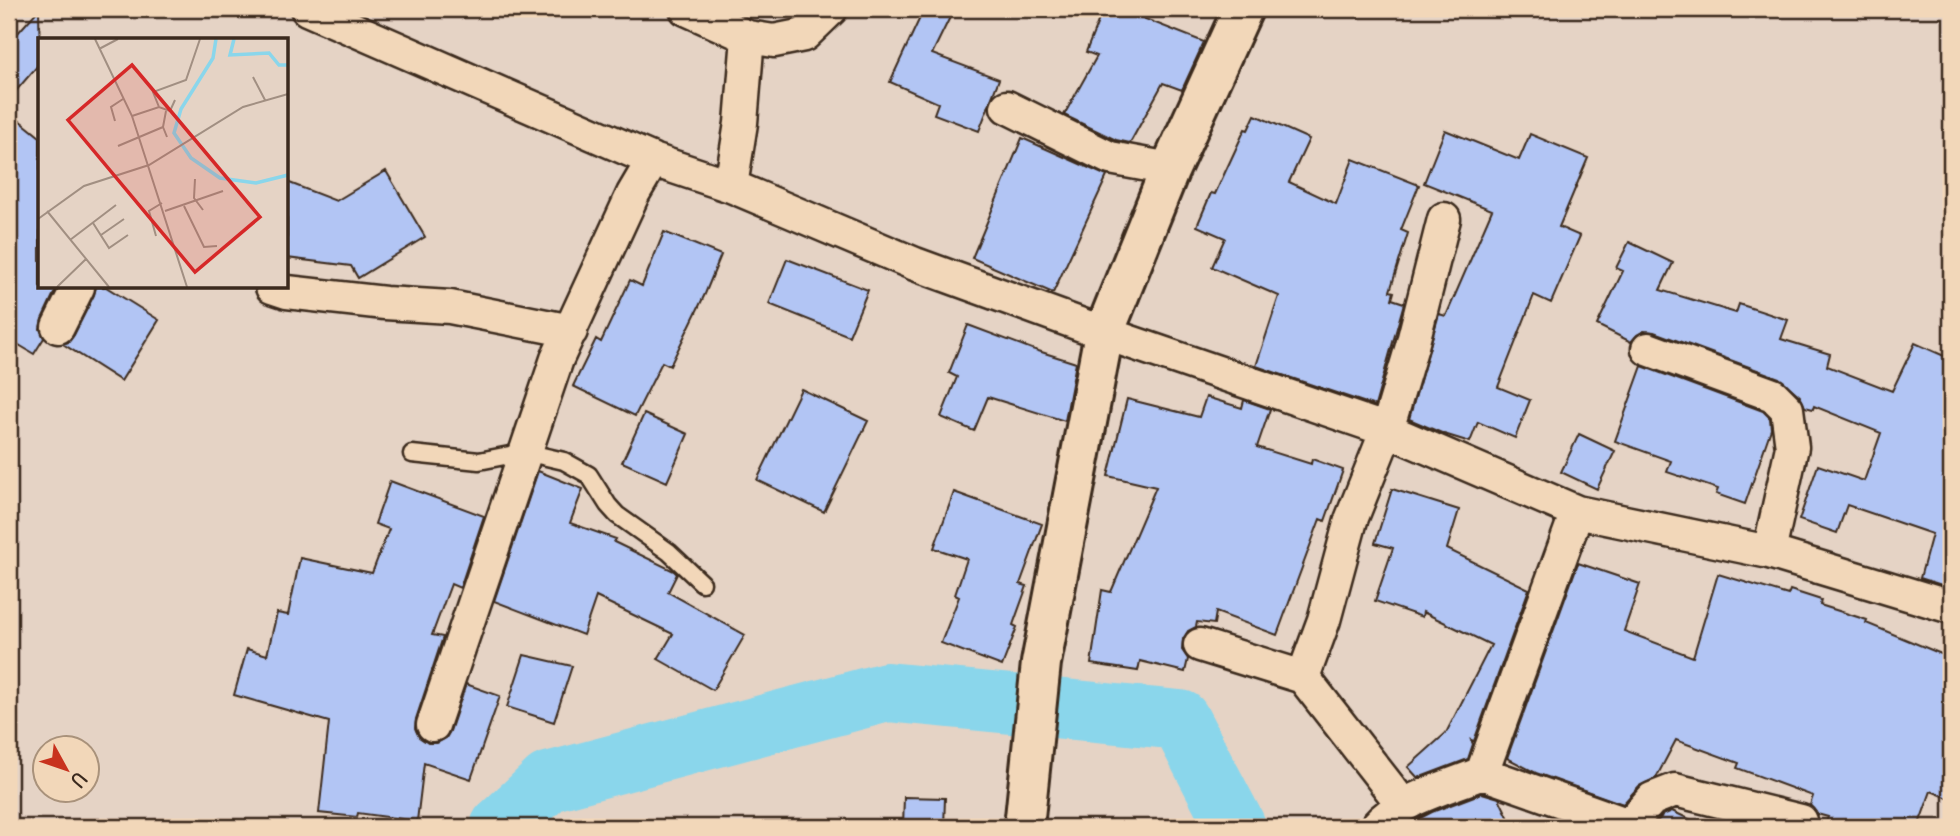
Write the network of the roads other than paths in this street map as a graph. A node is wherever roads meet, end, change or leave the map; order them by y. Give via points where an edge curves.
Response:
1 (307, 9) edge
2 (686, 9) edge
3 (831, 9) edge
4 (1243, 9) edge
5 (748, 37) junction
6 (1007, 107) dead end
7 (653, 160) junction
8 (1170, 169) junction
9 (731, 186) junction
10 (1444, 219) dead end
11 (77, 289) edge
12 (278, 289) edge
13 (58, 327) dead end
14 (571, 331) junction
15 (1104, 332) junction
16 (1648, 349) dead end
17 (1387, 430) junction
18 (525, 452) junction
19 (412, 454) dead end
20 (1577, 512) junction
21 (1769, 552) junction
22 (702, 583) dead end
23 (1951, 607) edge
24 (1200, 645) dead end
25 (1303, 677) junction
26 (433, 725) dead end
27 (1482, 773) junction
28 (1403, 805) junction
29 (1026, 812) edge
30 (1801, 821) dead end
31 (1629, 826) edge
32 (1376, 827) edge

1 - 7 street
2 - 5 street
3 - 5 street via 804,35 774,41
4 - 8 street
5 - 9 street
6 - 8 street via 1110,158
7 - 9 street
7 - 14 street
8 - 15 street
9 - 15 street via 915,264
10 - 17 street
11 - 13 street
12 - 14 street via 450,307
14 - 18 street
15 - 17 street
15 - 29 street via 1041,663
16 - 21 street via 1773,395 1787,409 1793,447
17 - 20 street
17 - 25 street via 1350,520 1324,620
18 - 19 lane via 479,461
18 - 22 lane via 564,461 589,475 617,515 669,552
18 - 26 street
20 - 21 street
20 - 27 street
21 - 23 street
24 - 25 street
25 - 28 street
27 - 28 street
27 - 31 street
28 - 32 street
30 - 31 street via 1675,790 1652,799

